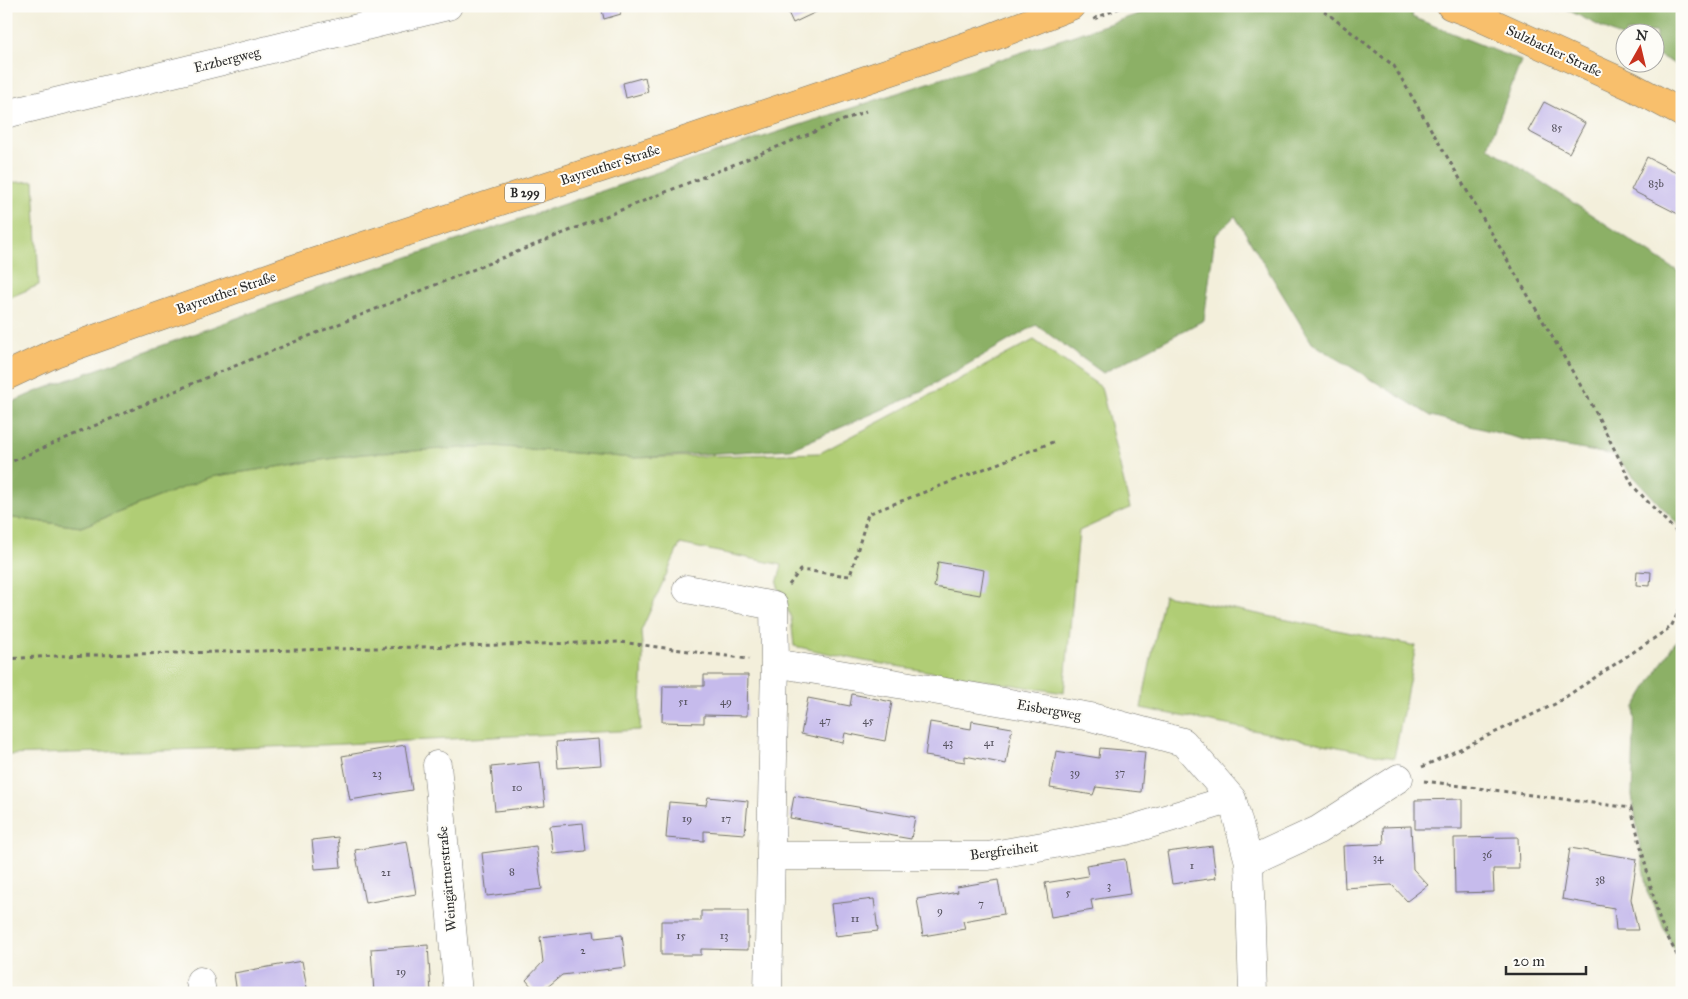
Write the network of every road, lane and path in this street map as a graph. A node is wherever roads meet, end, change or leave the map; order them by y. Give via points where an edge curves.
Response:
1 (448, 6) edge
2 (1124, 6) edge
3 (1318, 6) edge
4 (1451, 6) edge
5 (1081, 13) edge
6 (868, 110) dead end
7 (1682, 113) edge
8 (6, 114) edge
9 (6, 376) edge
10 (1052, 442) dead end
11 (6, 464) edge
12 (1682, 538) edge
13 (687, 589) dead end
14 (1682, 604) edge
15 (774, 606) junction
16 (6, 659) edge
17 (775, 663) junction
18 (437, 765) dead end
19 (1399, 778) junction
20 (1232, 799) junction
21 (771, 856) junction
22 (1250, 862) junction
23 (1682, 965) edge
24 (458, 993) edge
25 (768, 993) edge
26 (1253, 993) edge

1 - 8 street, Erzbergweg
2 - 5 path
3 - 12 path via 1394,66 1592,405 1633,486
4 - 7 main road, Sulzbacher Straße via 1614,78
5 - 9 main road, Bayreuther Straße / B 299 via 1046,16 678,143 293,269 55,353
6 - 11 path via 210,376
10 - 15 path via 868,514 850,576 800,570
13 - 15 street
14 - 19 path via 1671,627 1555,704
15 - 17 street
16 - 17 path via 620,642
17 - 20 street, Eisbergweg via 1091,717 1183,742
17 - 21 street
18 - 24 street, Weingärtnerstraße
19 - 22 street via 1318,830
19 - 23 path via 1631,808 1660,922
20 - 21 street, Bergfreiheit via 1126,831 988,856
20 - 22 street, Eisbergweg
21 - 25 street
22 - 26 street, Eisbergweg

